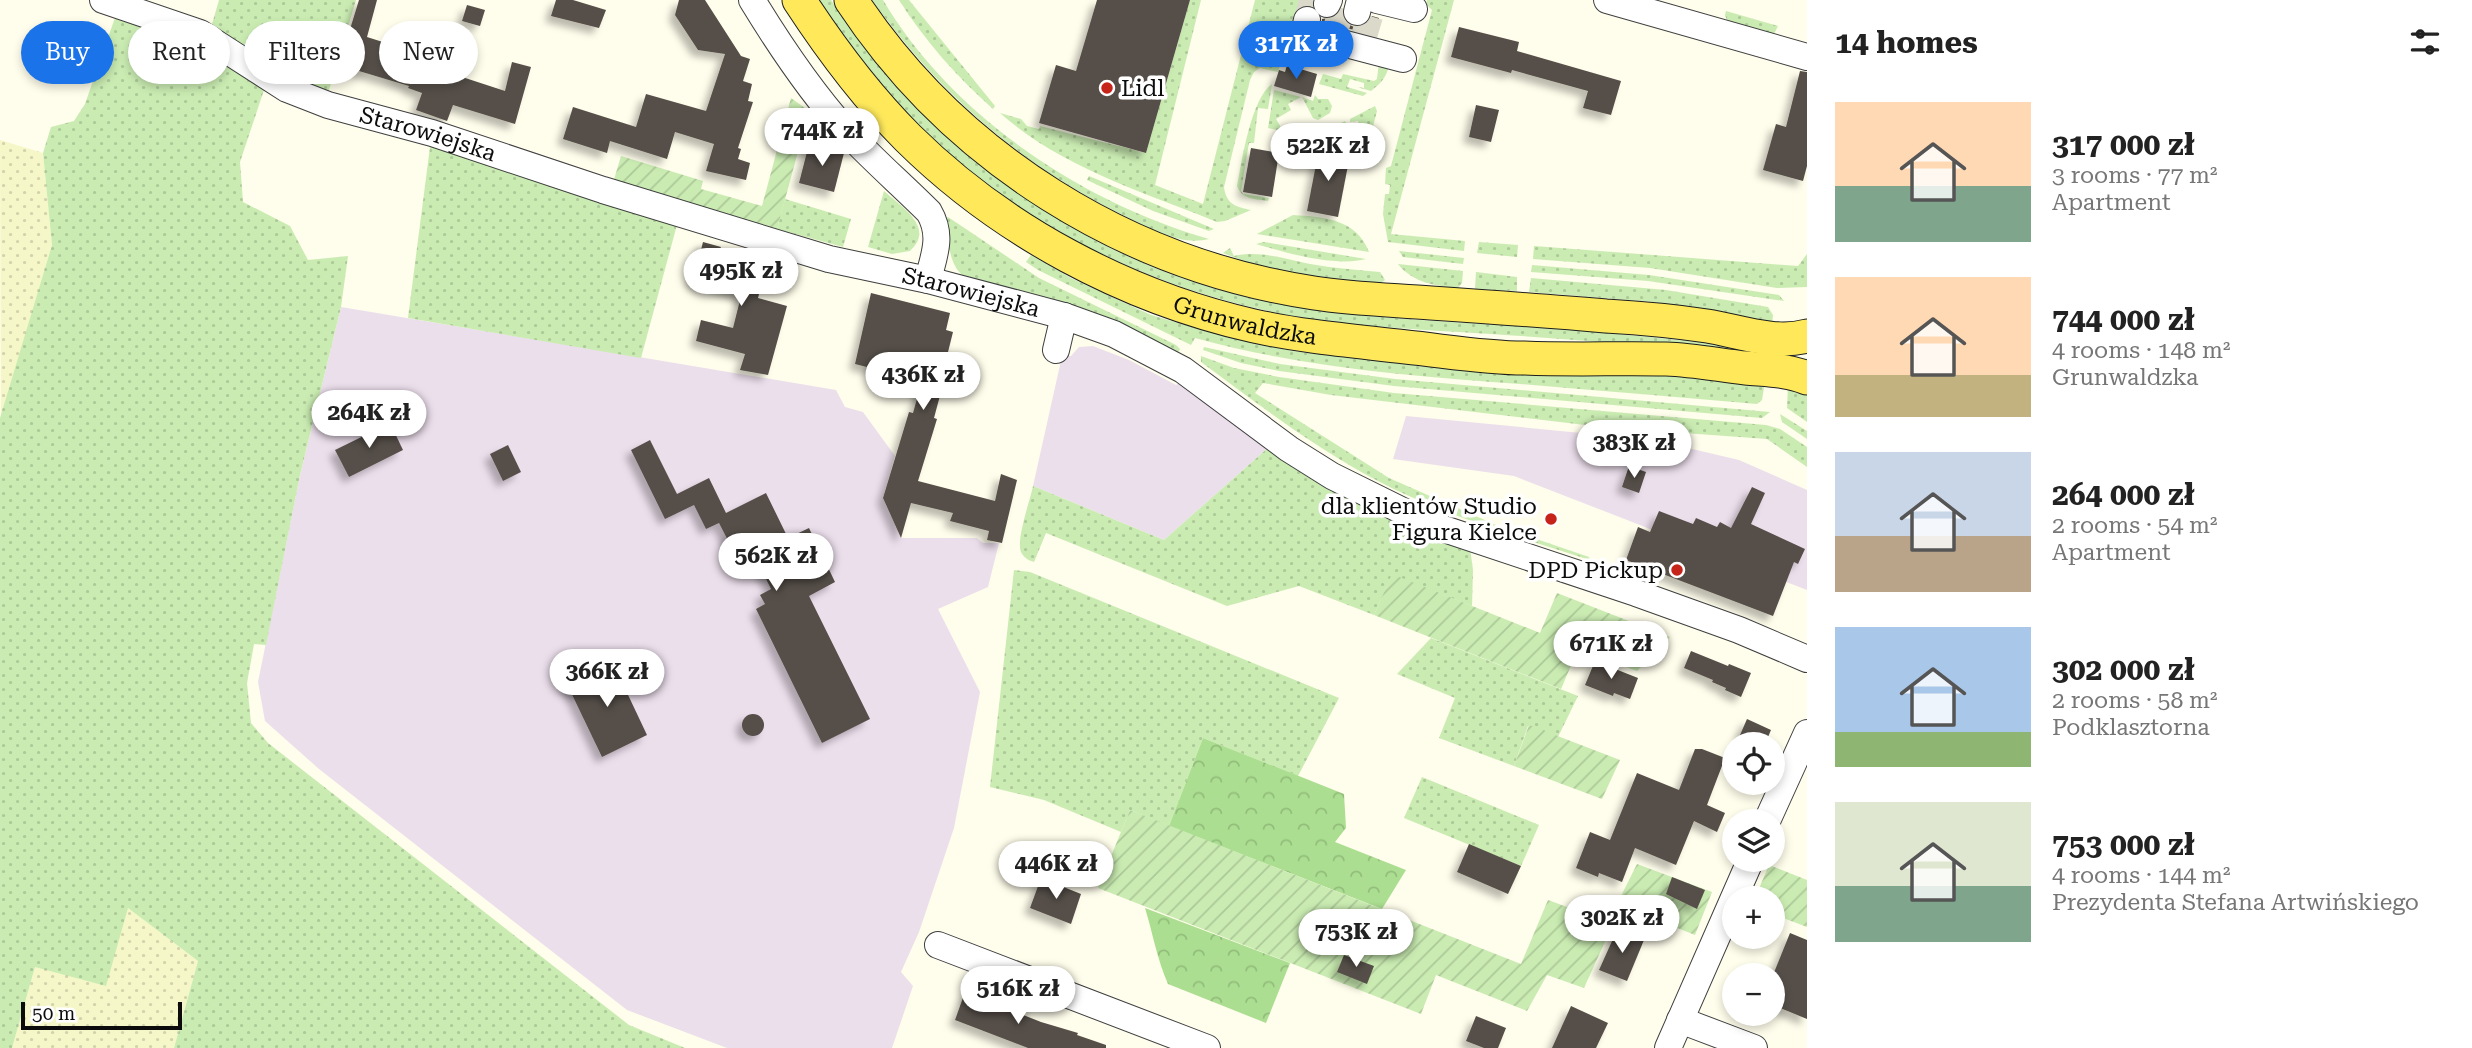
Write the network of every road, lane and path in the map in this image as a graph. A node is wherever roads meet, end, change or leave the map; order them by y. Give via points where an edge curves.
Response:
1 (103, 0) edge
2 (752, 0) edge
3 (799, 0) edge
4 (851, 0) edge
5 (1607, 0) edge
6 (1414, 9) dead end
7 (1346, 20) edge
8 (1807, 57) edge
9 (1403, 59) dead end
10 (928, 280) junction
11 (1064, 316) junction
12 (1807, 336) edge
13 (1056, 350) dead end
14 (1807, 378) edge
15 (1807, 659) edge
16 (1807, 733) edge
17 (1773, 809) edge
18 (1745, 872) edge
19 (938, 945) dead end
20 (1680, 1020) junction
21 (1207, 1048) edge
22 (1668, 1048) edge
23 (1754, 1048) edge

1 - 10 street, Starowiejska via 200,33 287,89 328,105 432,133 830,259
2 - 10 street via 829,111 929,212 937,244
3 - 14 main road, Grunwaldzka via 872,99 953,178 1043,240 1152,295 1300,335 1519,358 1681,360
4 - 12 main road, Grunwaldzka via 917,85 987,150 1088,216 1190,262 1314,293 1651,319 1777,338
5 - 8 street
6 - 7 street
7 - 9 street
10 - 11 street, Starowiejska
11 - 13 street
11 - 15 street, Starowiejska via 1114,334 1175,365 1332,476 1429,524 1739,630
16 - 17 street
18 - 20 street
19 - 21 street
20 - 22 street
20 - 23 street

